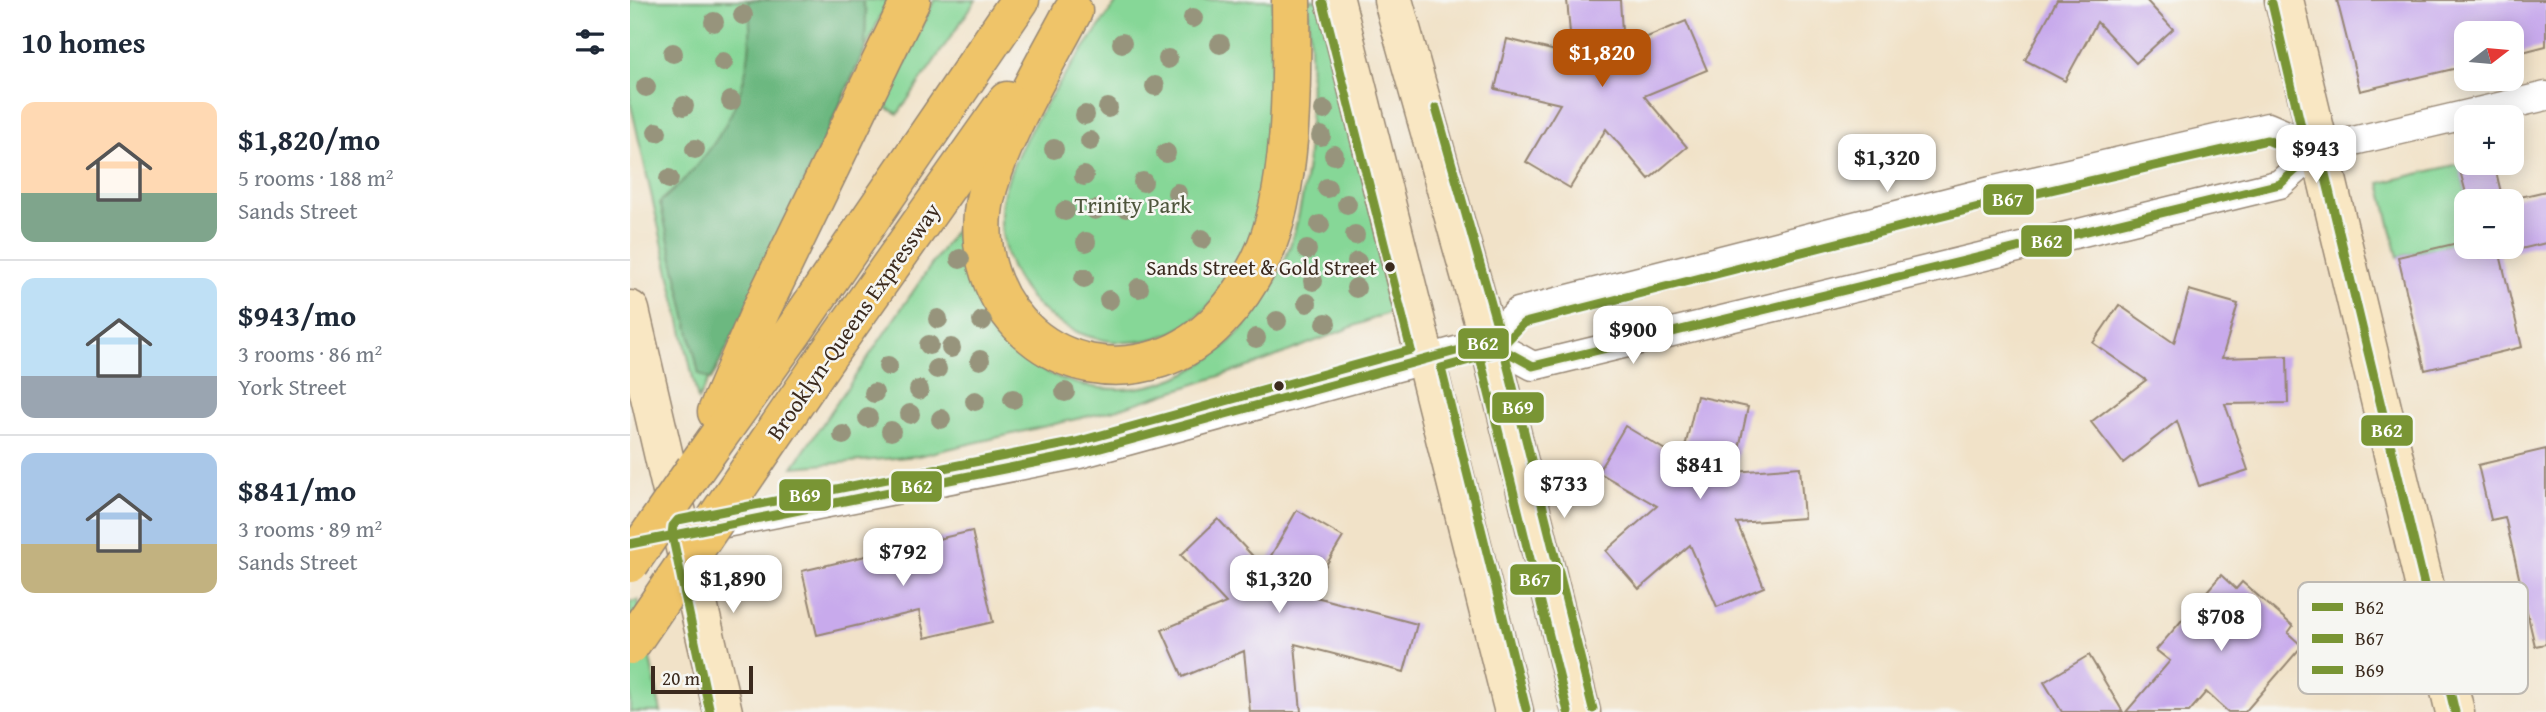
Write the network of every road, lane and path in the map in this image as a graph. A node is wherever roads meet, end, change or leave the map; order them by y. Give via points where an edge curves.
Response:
1 (911, 0) edge
2 (1020, 0) edge
3 (1291, 0) edge
4 (1335, 0) edge
5 (1393, 0) edge
6 (2284, 0) edge
7 (1076, 5) edge
8 (2546, 96) edge
9 (2319, 149) junction
10 (630, 310) edge
11 (1489, 342) junction
12 (1426, 359) junction
13 (695, 469) junction
14 (684, 531) junction
15 (630, 544) edge
16 (630, 563) edge
17 (2424, 582) edge
18 (630, 645) edge
19 (2451, 694) edge
20 (723, 712) edge
21 (1514, 712) edge
22 (1581, 712) edge
23 (2455, 712) edge

1 - 13 highway via 761,310
2 - 13 highway, Brooklyn-Queens Expressway
3 - 7 highway via 1286,146 1273,229 1261,259 1227,312 1186,346 1162,358 1113,366 1069,357 1028,334 994,289 982,236 989,183
4 - 12 main road
5 - 11 main road
6 - 9 main road
7 - 18 highway, Brooklyn-Queens Expressway, bridge via 827,356
8 - 9 street
9 - 11 street via 2268,127 2004,188 1518,312
9 - 11 street via 2280,184 1533,366
9 - 17 main road
10 - 14 main road
11 - 12 street
11 - 22 main road
12 - 14 street via 1079,454
12 - 21 main road
13 - 16 highway, Brooklyn-Queens Expressway, bridge
14 - 15 main road
14 - 20 main road
19 - 23 main road

